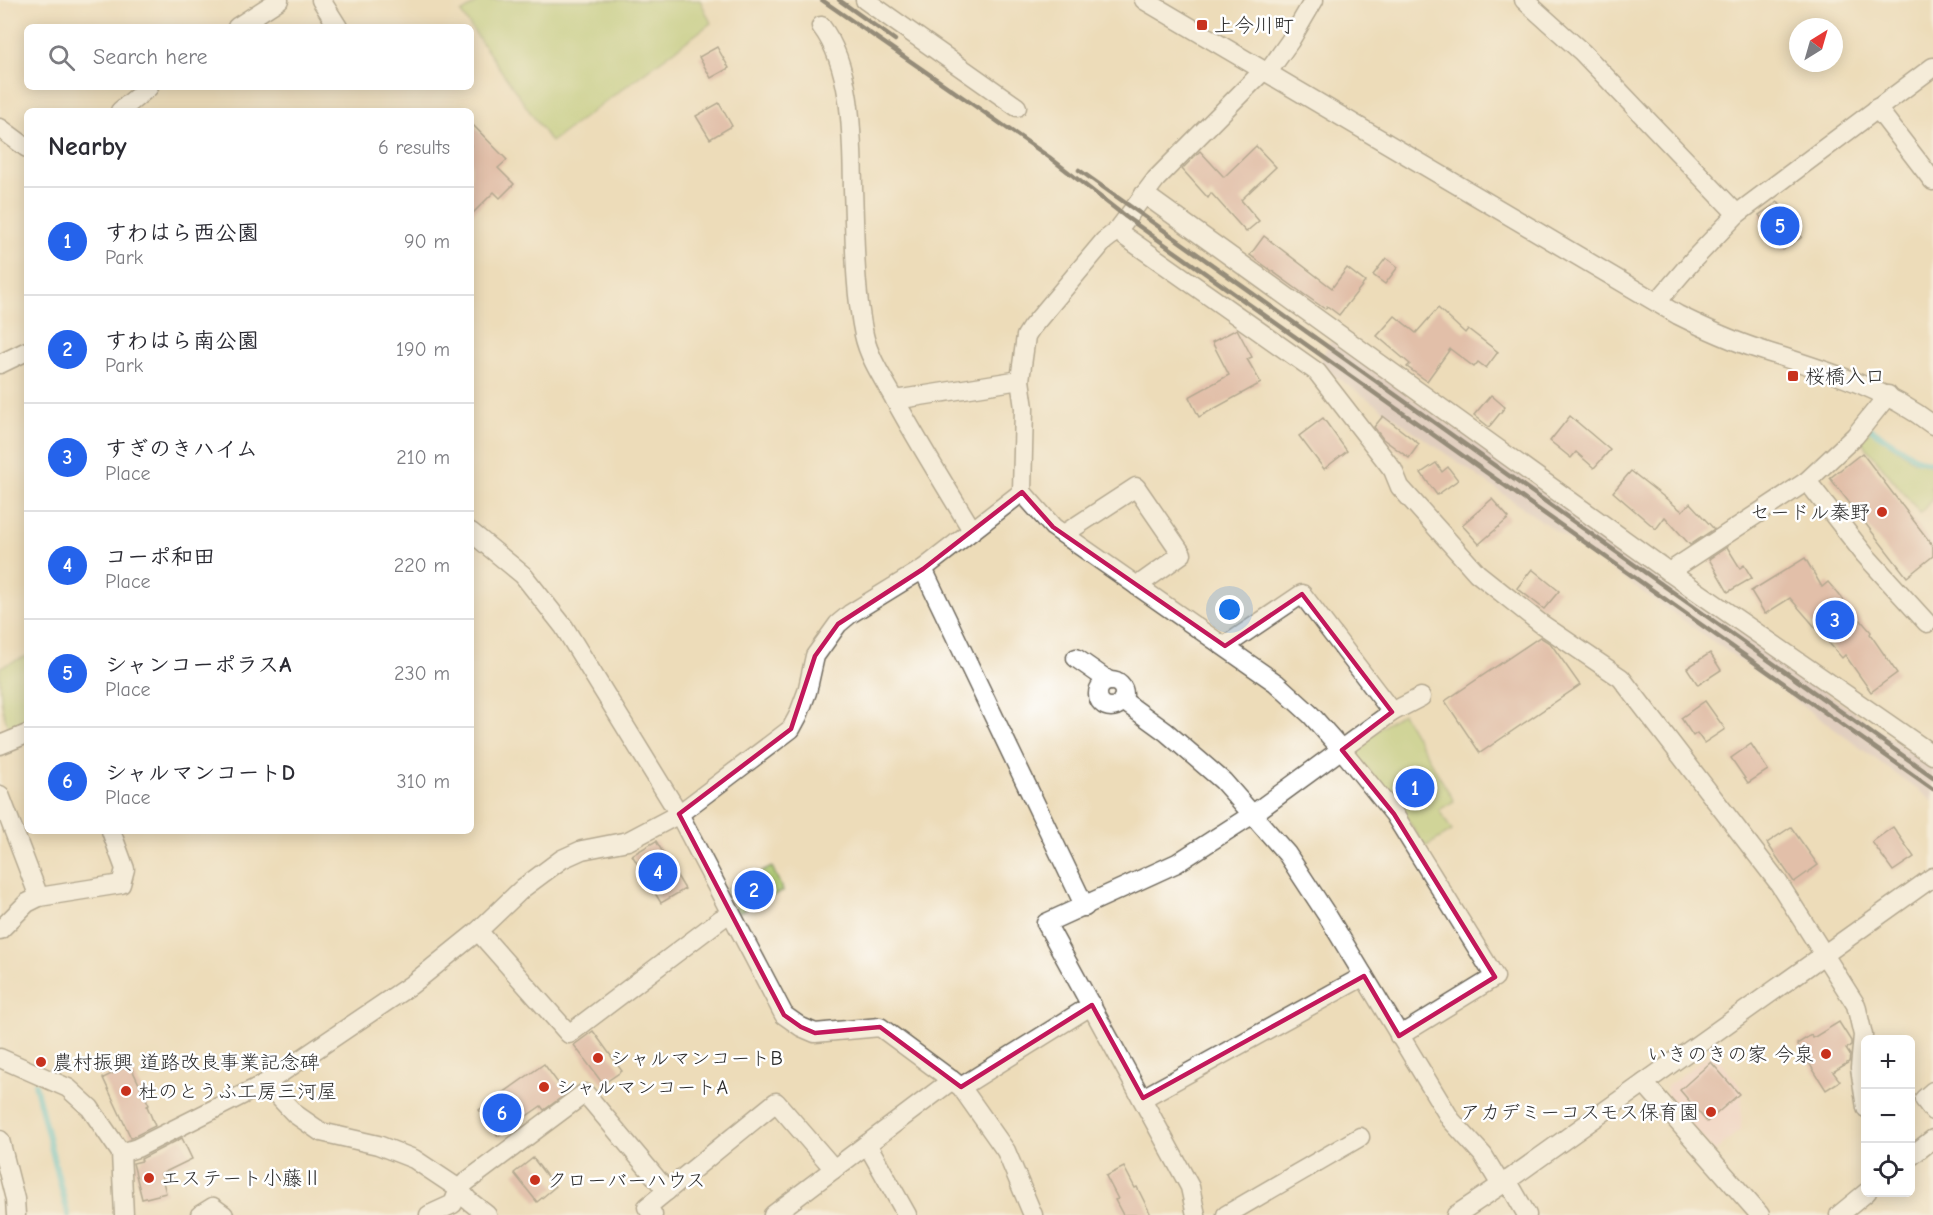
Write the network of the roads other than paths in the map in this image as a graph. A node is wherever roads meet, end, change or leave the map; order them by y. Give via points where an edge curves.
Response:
1 (279, 0) edge
2 (321, 0) edge
3 (865, 0) edge
4 (1144, 0) edge
5 (1314, 0) edge
6 (1524, 0) edge
7 (242, 24) edge
8 (336, 24) edge
9 (821, 26) dead end
10 (1933, 67) edge
11 (1266, 71) junction
12 (145, 90) edge
13 (1017, 107) dead end
14 (124, 108) edge
15 (1876, 108) junction
16 (0, 128) edge
17 (24, 146) edge
18 (1933, 182) edge
19 (1144, 194) junction
20 (1737, 214) junction
21 (1117, 231) junction
22 (1656, 302) junction
23 (24, 352) edge
24 (0, 364) edge
25 (1020, 380) junction
26 (1888, 395) junction
27 (895, 400) junction
28 (1933, 425) edge
29 (1807, 481) junction
30 (1022, 492) junction
31 (972, 530) junction
32 (474, 534) edge
33 (1064, 534) junction
34 (923, 569) junction
35 (1669, 572) junction
36 (1137, 586) junction
37 (1927, 623) dead end
38 (1225, 646) junction
39 (1076, 658) dead end
40 (1420, 697) dead end
41 (1392, 712) junction
42 (24, 735) edge
43 (0, 745) edge
44 (1342, 750) junction
45 (1933, 755) edge
46 (0, 795) edge
47 (678, 814) junction
48 (1253, 814) junction
49 (112, 834) edge
50 (1933, 877) edge
51 (39, 897) junction
52 (1084, 907) junction
53 (721, 919) dead end
54 (0, 930) edge
55 (478, 931) junction
56 (1825, 954) junction
57 (1364, 976) junction
58 (1092, 1005) junction
59 (1399, 1036) junction
60 (0, 1058) edge
61 (266, 1083) junction
62 (956, 1083) junction
63 (1644, 1083) junction
64 (1863, 1089) edge
65 (1933, 1091) edge
66 (1143, 1098) junction
67 (1933, 1111) edge
68 (1360, 1137) dead end
69 (1933, 1139) edge
70 (0, 1140) edge
71 (867, 1144) junction
72 (121, 1153) junction
73 (1915, 1154) edge
74 (834, 1169) junction
75 (1504, 1183) junction
76 (459, 1190) junction
77 (667, 1191) junction
78 (1861, 1197) edge
79 (16, 1215) edge
80 (124, 1215) edge
81 (200, 1215) edge
82 (224, 1215) edge
83 (429, 1215) edge
84 (487, 1215) edge
85 (653, 1215) edge
86 (773, 1215) edge
87 (907, 1215) edge
88 (1033, 1215) edge
89 (1196, 1215) edge
90 (1226, 1215) edge
91 (1456, 1215) edge
92 (1527, 1215) edge
93 (1760, 1215) edge
94 (1839, 1215) edge

1 - 7 street
2 - 8 street
3 - 13 street
4 - 11 street
5 - 11 street via 1290,41
6 - 20 street via 1582,52
9 - 27 street via 830,38 848,100 858,300 864,337
10 - 15 street
11 - 19 street
11 - 22 street
12 - 14 street
15 - 18 street
15 - 20 street
16 - 17 street
19 - 21 street
19 - 35 street
20 - 22 street
21 - 25 street via 1104,241 1031,328 1026,336
21 - 56 street via 1317,372 1393,470 1400,487 1477,573 1540,623 1621,678 1778,882
22 - 26 street via 1708,330
23 - 24 street
25 - 27 street
25 - 30 street via 1024,408
26 - 28 street
26 - 29 street via 1855,436
27 - 31 street
29 - 35 street
29 - 37 street via 1865,555
30 - 31 street
30 - 33 street
31 - 34 street
32 - 47 street via 523,575 564,627
33 - 36 street
33 - 36 street via 1136,487 1182,554
34 - 47 street via 838,624 814,656 807,692 791,729
34 - 52 street
35 - 45 street
36 - 38 street
38 - 41 street via 1302,594
38 - 44 street via 1275,683
39 - 48 street via 1122,686 1122,700 1185,747
40 - 41 street
41 - 44 street
42 - 43 street
44 - 48 street
44 - 59 street via 1394,814 1495,977
46 - 51 street
47 - 55 street via 628,841 582,850 562,859 523,888
47 - 62 street via 784,1015 815,1032 880,1027
48 - 52 street via 1177,863
48 - 57 street via 1287,854
49 - 51 street via 125,869 121,884
50 - 56 street
51 - 54 street via 27,903
52 - 58 street via 1046,923
53 - 55 street via 569,1034
55 - 61 street via 411,985
56 - 63 street
56 - 64 street via 1856,1005 1863,1035 1860,1068
57 - 59 street
57 - 66 street
58 - 62 street
58 - 66 street
59 - 75 street via 1451,1120
60 - 72 street via 68,1088 90,1108
61 - 72 street
61 - 76 street via 295,1114 321,1132 378,1145 414,1159
62 - 71 street
62 - 88 street via 1006,1151
63 - 75 street
63 - 93 street
65 - 67 street via 1924,1099
66 - 89 street via 1190,1187
68 - 90 street
69 - 73 street
70 - 79 street
71 - 74 street
71 - 87 street
72 - 80 street
74 - 77 street via 776,1102
74 - 86 street
75 - 91 street
75 - 92 street
76 - 77 street via 585,1093
76 - 83 street via 453,1204
76 - 84 street
77 - 85 street via 647,1208
78 - 94 street
81 - 82 street via 213,1208

